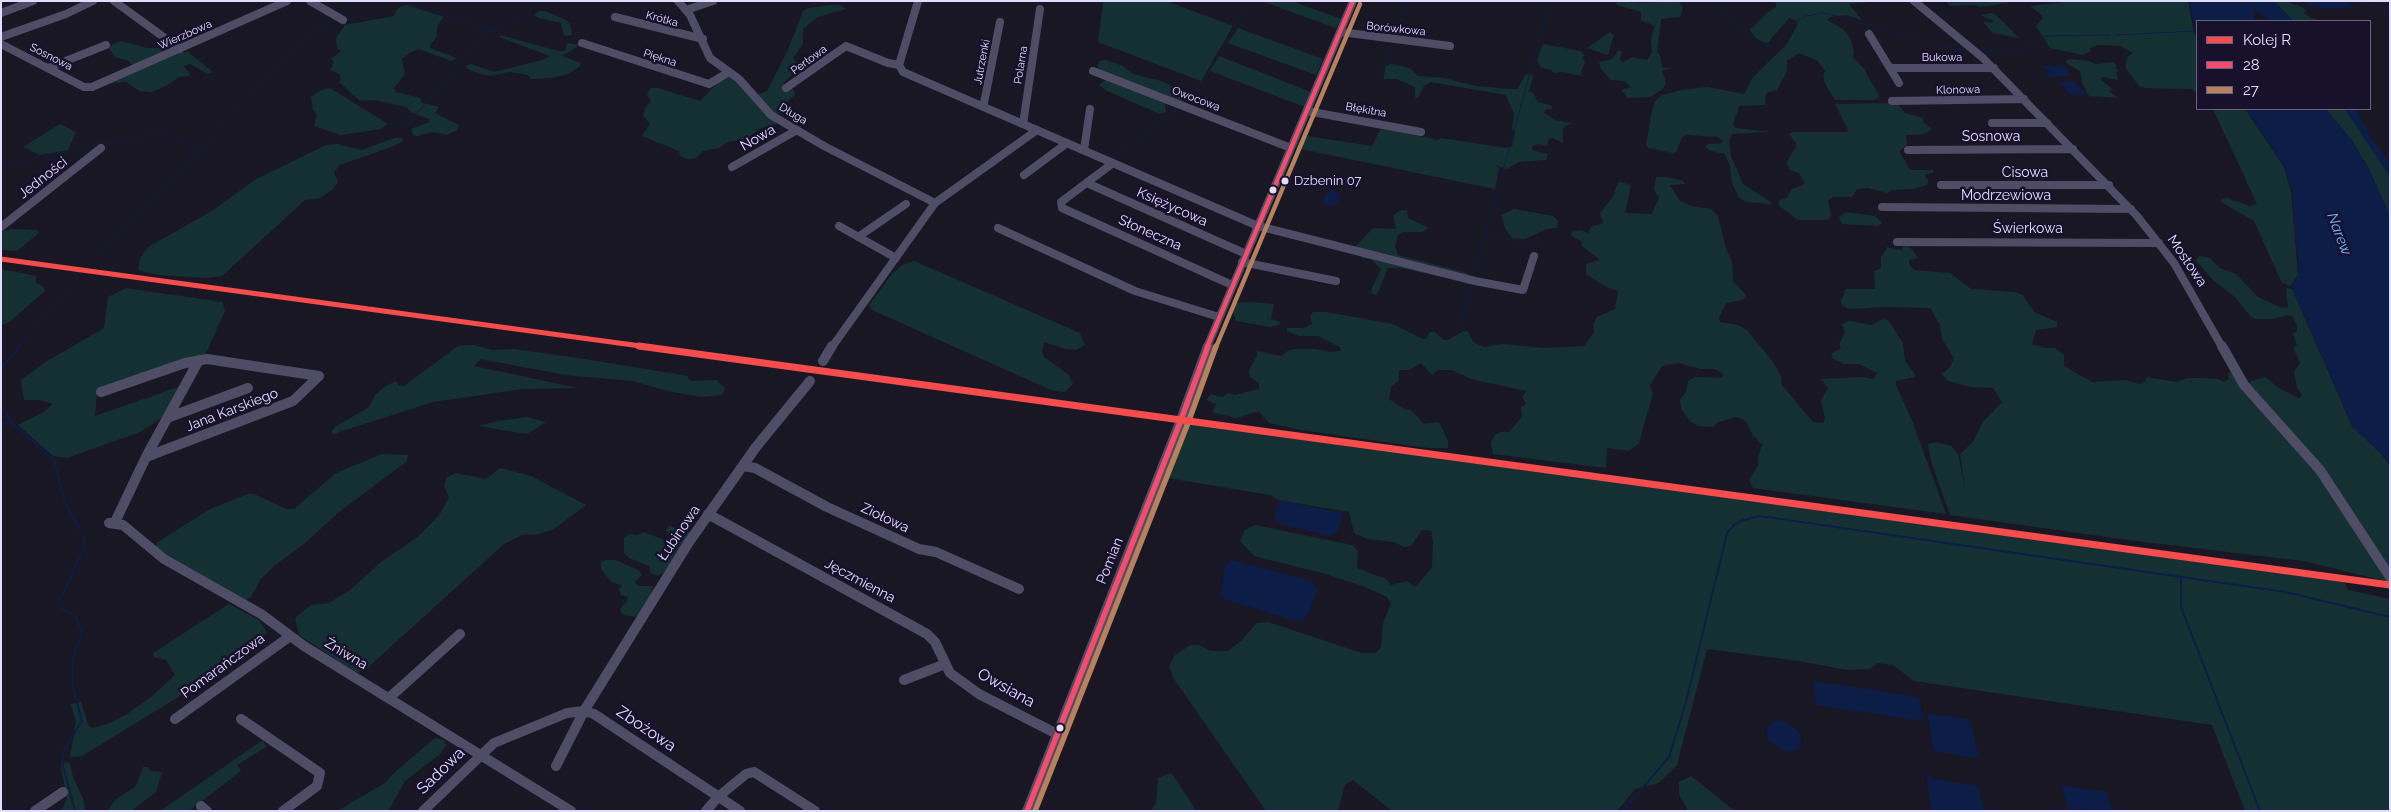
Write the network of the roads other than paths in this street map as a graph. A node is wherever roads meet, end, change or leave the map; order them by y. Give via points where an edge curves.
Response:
1 (6, 1) edge
2 (33, 1) edge
3 (93, 1) edge
4 (114, 1) edge
5 (287, 1) edge
6 (310, 1) edge
7 (678, 1) edge
8 (713, 1) edge
9 (918, 1) edge
10 (1354, 1) edge
11 (1914, 1) edge
12 (14, 8) junction
13 (686, 10) junction
14 (1040, 10) dead end
15 (1, 13) edge
16 (615, 17) dead end
17 (343, 20) dead end
18 (1000, 22) dead end
19 (1340, 32) junction
20 (1869, 34) dead end
21 (1, 37) edge
22 (704, 39) junction
23 (582, 43) dead end
24 (1, 44) edge
25 (106, 45) dead end
26 (1450, 46) dead end
27 (180, 48) junction
28 (900, 65) junction
29 (48, 68) junction
30 (1890, 68) junction
31 (1994, 68) junction
32 (1093, 71) dead end
33 (729, 72) junction
34 (1899, 83) dead end
35 (92, 87) joint
36 (786, 88) dead end
37 (2024, 99) junction
38 (1892, 101) dead end
39 (981, 105) junction
40 (1090, 109) dead end
41 (1307, 111) junction
42 (1992, 123) dead end
43 (2047, 123) junction
44 (1022, 124) junction
45 (797, 130) junction
46 (1037, 130) junction
47 (1420, 132) dead end
48 (1066, 142) junction
49 (101, 148) dead end
50 (1292, 148) junction
51 (2073, 149) junction
52 (1084, 150) junction
53 (1908, 150) dead end
54 (1113, 163) junction
55 (732, 168) dead end
56 (1024, 175) dead end
57 (1087, 183) junction
58 (1941, 185) dead end
59 (2108, 185) junction
60 (1061, 202) joint
61 (935, 203) junction
62 (906, 204) dead end
63 (1882, 207) dead end
64 (2130, 209) junction
65 (839, 226) dead end
66 (1258, 226) junction
67 (1, 227) edge
68 (998, 228) dead end
69 (858, 237) junction
70 (1897, 242) dead end
71 (2159, 243) junction
72 (1246, 254) junction
73 (1534, 256) dead end
74 (896, 258) junction
75 (1242, 262) junction
76 (1336, 281) dead end
77 (1232, 285) junction
78 (1218, 319) junction
79 (199, 360) junction
80 (823, 361) dead end
81 (810, 381) dead end
82 (248, 388) dead end
83 (100, 392) dead end
84 (167, 418) junction
85 (146, 457) junction
86 (742, 466) junction
87 (708, 514) junction
88 (2389, 576) edge
89 (1019, 589) dead end
90 (460, 634) dead end
91 (289, 636) junction
92 (946, 664) junction
93 (904, 680) dead end
94 (389, 698) junction
95 (584, 711) junction
96 (174, 718) dead end
97 (242, 719) dead end
98 (1057, 734) junction
99 (482, 754) junction
100 (556, 766) dead end
101 (63, 792) dead end
102 (718, 797) junction
103 (35, 811) edge
104 (283, 811) edge
105 (423, 811) edge
106 (571, 811) edge
107 (706, 811) edge
108 (740, 811) edge
109 (815, 811) edge
110 (1027, 811) edge

1 - 12 street
2 - 12 street
3 - 21 street
4 - 27 street
5 - 27 street, Wierzbowa
6 - 17 street
7 - 13 street, Długa
8 - 13 street
9 - 28 street
10 - 19 street, Pomian
11 - 31 street, Mostowa
12 - 15 street
13 - 22 street, Długa
14 - 44 street, Polarna
16 - 22 street, Krótka
18 - 39 street, Jutrzenki
19 - 26 street, Borówkowa
19 - 41 street, Pomian
20 - 30 street
22 - 33 street, Długa via 710,58
23 - 33 street, Piękna via 709,84 714,84
24 - 29 street, Sosnowa
25 - 29 street
27 - 35 street, Wierzbowa
28 - 36 street, Perłowa via 846,46
28 - 39 street via 904,72
29 - 35 street, Sosnowa via 84,87
30 - 31 street, Bukowa
30 - 34 street
31 - 37 street, Mostowa
32 - 50 street, Owocowa
33 - 45 street, Długa via 766,110
37 - 38 street, Klonowa
37 - 43 street, Mostowa
39 - 44 street
40 - 52 street
41 - 47 street, Błękitna
41 - 50 street, Pomian
42 - 43 street
43 - 51 street, Mostowa
44 - 46 street
45 - 55 street, Nowa
45 - 61 street, Długa
46 - 48 street
46 - 61 street
48 - 52 street
48 - 56 street
49 - 67 street, Jedności
50 - 66 street, Pomian
51 - 53 street, Sosnowa
51 - 59 street, Mostowa
52 - 54 street
54 - 57 street
54 - 66 street
57 - 60 street
57 - 72 street, Księżycowa
58 - 59 street, Cisowa
59 - 64 street, Mostowa
60 - 77 street, Słoneczna via 1062,208
61 - 74 street
62 - 69 street
63 - 64 street, Modrzewiowa
64 - 71 street, Mostowa
65 - 69 street
66 - 72 street, Pomian
66 - 73 street via 1475,281 1523,290
68 - 78 street via 1135,291
69 - 74 street
70 - 71 street, Świerkowa
71 - 88 street, Mostowa via 2198,302 2244,385 2320,470
72 - 75 street, Pomian
74 - 80 street
75 - 76 street
75 - 77 street, Pomian
77 - 78 street, Pomian
78 - 98 street, Pomian
79 - 83 street
79 - 84 street
79 - 85 street, Jana Karskiego via 319,376 293,401
81 - 86 street, Łubinowa
82 - 84 street
84 - 85 street
85 - 91 street, Żniwna via 112,523 135,534 164,559 261,614
86 - 87 street, Łubinowa
86 - 89 street, Ziołowa via 755,468 827,507 919,549 936,552
87 - 92 street, Jęczmienna via 927,634
87 - 95 street, Łubinowa
90 - 94 street
91 - 94 street, Żniwna
91 - 96 street, Pomarańczowa
92 - 93 street
92 - 98 street, Owsiana via 950,673 979,694
94 - 99 street, Żniwna
95 - 99 street, Sadowa via 567,713 499,741
95 - 100 street
95 - 102 street, Zbożowa via 594,714
97 - 104 street via 320,772 316,786
98 - 110 street, Pomian
99 - 105 street, Sadowa
99 - 106 street, Żniwna
101 - 103 street
102 - 107 street
102 - 108 street, Zbożowa
102 - 109 street via 746,774 754,772

